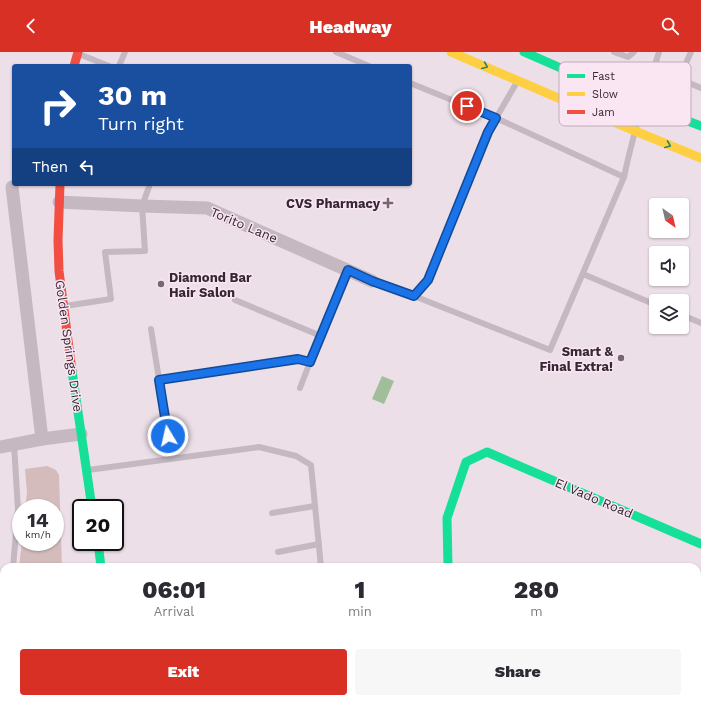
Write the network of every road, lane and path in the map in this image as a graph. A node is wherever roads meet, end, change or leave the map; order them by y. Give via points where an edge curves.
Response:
1 (125, 52) edge
2 (336, 52) edge
3 (451, 52) edge
4 (524, 52) edge
5 (614, 52) edge
6 (634, 52) edge
7 (660, 52) edge
8 (691, 52) edge
9 (78, 53) edge
10 (657, 62) edge
11 (686, 62) edge
12 (75, 64) edge
13 (104, 64) edge
14 (120, 64) edge
15 (365, 64) edge
16 (559, 67) edge
17 (518, 81) junction
18 (412, 84) edge
19 (691, 84) edge
20 (701, 88) edge
21 (559, 99) edge
22 (496, 118) junction
23 (691, 122) edge
24 (623, 126) edge
25 (636, 126) edge
26 (701, 126) edge
27 (635, 131) junction
28 (701, 158) edge
29 (624, 177) junction
30 (60, 186) edge
31 (149, 186) edge
32 (12, 187) dead end
33 (59, 202) junction
34 (142, 206) junction
35 (348, 270) junction
36 (583, 274) junction
37 (372, 281) joint
38 (414, 296) junction
39 (235, 300) dead end
40 (649, 302) edge
41 (63, 306) junction
42 (689, 319) edge
43 (701, 323) edge
44 (151, 329) dead end
45 (321, 336) junction
46 (310, 362) junction
47 (159, 380) junction
48 (300, 388) dead end
49 (81, 434) junction
50 (168, 436) dead end
51 (42, 439) junction
52 (14, 444) junction
53 (0, 447) edge
54 (87, 470) junction
55 (91, 499) edge
56 (315, 506) junction
57 (272, 513) dead end
58 (319, 544) junction
59 (701, 544) edge
60 (99, 551) edge
61 (278, 552) dead end
62 (13, 563) edge
63 (101, 563) edge
64 (321, 563) edge
65 (448, 563) edge

1 - 14 lane
2 - 15 lane
3 -> 17 main road
4 - 16 main road
5 - 6 lane via 628,57
7 - 10 lane
8 - 11 lane
9 - 12 main road
9 - 13 lane
17 - 21 main road
17 - 22 lane
18 - 22 lane
19 - 20 lane
22 - 29 lane
22 - 38 lane via 428,280
23 - 26 main road
24 - 27 main road
25 - 27 lane
27 -> 28 main road
27 - 29 lane
29 - 36 lane
30 - 33 main road, Golden Springs Drive
31 - 34 lane
32 - 51 street
33 - 34 street, Torito Lane
33 - 41 main road, Golden Springs Drive via 58,240
34 - 35 street, Torito Lane via 207,208
34 - 41 lane via 145,251 105,252 111,299
35 - 37 street, Torito Lane
35 - 45 lane
36 - 38 lane via 550,350
36 - 40 lane
37 - 38 lane
39 - 45 lane
41 - 49 main road, Golden Springs Drive
42 - 43 lane
44 - 47 lane
45 - 46 lane
46 - 47 lane via 298,359
46 - 48 lane
47 - 50 lane
49 - 51 street
49 - 54 main road, Golden Springs Drive
51 - 52 street
52 - 53 street
52 - 62 lane via 18,510
54 - 55 main road, Golden Springs Drive
54 - 56 lane via 259,447 296,456 312,465
56 - 57 lane
56 - 58 lane
58 - 61 lane
58 - 64 lane
59 - 65 main road, El Vado Road via 487,452 466,462 447,518
60 - 63 main road

